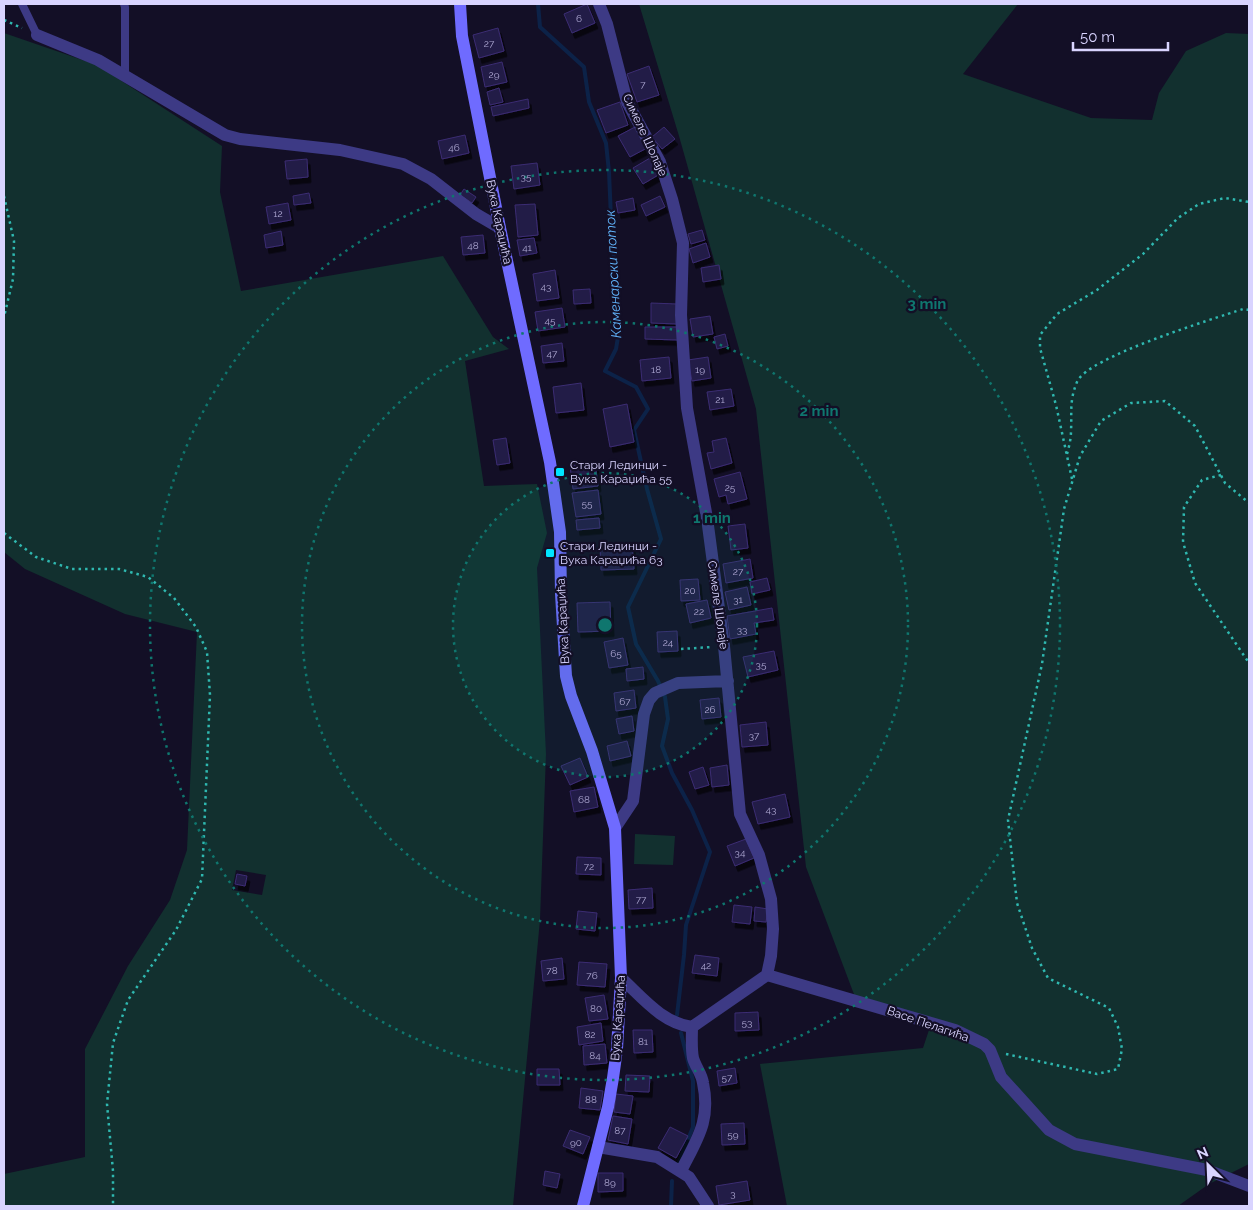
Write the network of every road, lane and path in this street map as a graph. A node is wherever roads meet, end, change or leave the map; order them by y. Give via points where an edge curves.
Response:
1 (22, 4) edge
2 (124, 4) edge
3 (460, 4) edge
4 (599, 4) edge
5 (4, 20) edge
6 (37, 35) junction
7 (125, 76) junction
8 (4, 196) edge
9 (1249, 202) edge
10 (500, 228) junction
11 (1249, 310) edge
12 (4, 317) edge
13 (1067, 455) junction
14 (1221, 476) junction
15 (1072, 480) junction
16 (1249, 503) edge
17 (4, 533) edge
18 (724, 646) junction
19 (682, 649) dead end
20 (1249, 663) edge
21 (728, 681) junction
22 (615, 828) junction
23 (767, 974) junction
24 (621, 978) junction
25 (692, 1027) junction
26 (990, 1050) junction
27 (598, 1147) junction
28 (682, 1171) junction
29 (1249, 1186) edge
30 (112, 1206) edge
31 (583, 1206) edge
32 (708, 1206) edge

1 - 6 lane
2 - 7 lane
3 - 10 street, Вука Караџића via 462,36
4 - 18 street, Симеле Шолаје via 627,102 660,162 683,243 681,315 687,408 707,518
5 - 6 path
6 - 7 street via 98,60
7 - 10 street via 225,135 340,150 403,164 431,178 476,214
8 - 12 path via 14,241 13,278
9 - 13 path via 1225,198 1199,204 1178,218 1143,254 1097,290 1057,314 1040,334 1040,348
10 - 22 street, Вука Караџића via 553,479 560,532 566,676
11 - 13 path via 1243,309 1132,347 1090,367 1077,380 1070,405 1071,432
13 - 15 path
14 - 15 path via 1195,426 1165,401 1131,403 1101,421 1080,456
14 - 16 path
14 - 20 path via 1202,480 1184,507 1183,542 1195,584
15 - 26 path via 1064,509 1042,664 1008,820 1017,903 1032,948 1048,978 1109,1008 1118,1027 1122,1049 1118,1069 1097,1074
17 - 30 path via 36,557 72,569 119,569 148,577 174,598 196,627 207,652 210,695 202,879 176,930 128,1000 113,1043 108,1104
18 - 19 path
18 - 21 street, Симеле Шолаје
21 - 22 street via 678,683 655,693 649,700 644,714 633,801
21 - 23 street, Симеле Шолаје via 740,814 758,855 771,899 773,929
22 - 24 street, Вука Караџића
23 - 25 street
23 - 26 street, Васе Пелагића via 955,1030
24 - 25 street via 656,1011 670,1020
24 - 27 street, Вука Караџића via 613,1078
25 - 28 street via 693,1058 703,1080 706,1101 698,1140
26 - 29 street via 1001,1077 1049,1130 1075,1144 1207,1170
27 - 28 street via 657,1157
27 - 31 street, Вука Караџића
28 - 32 street

